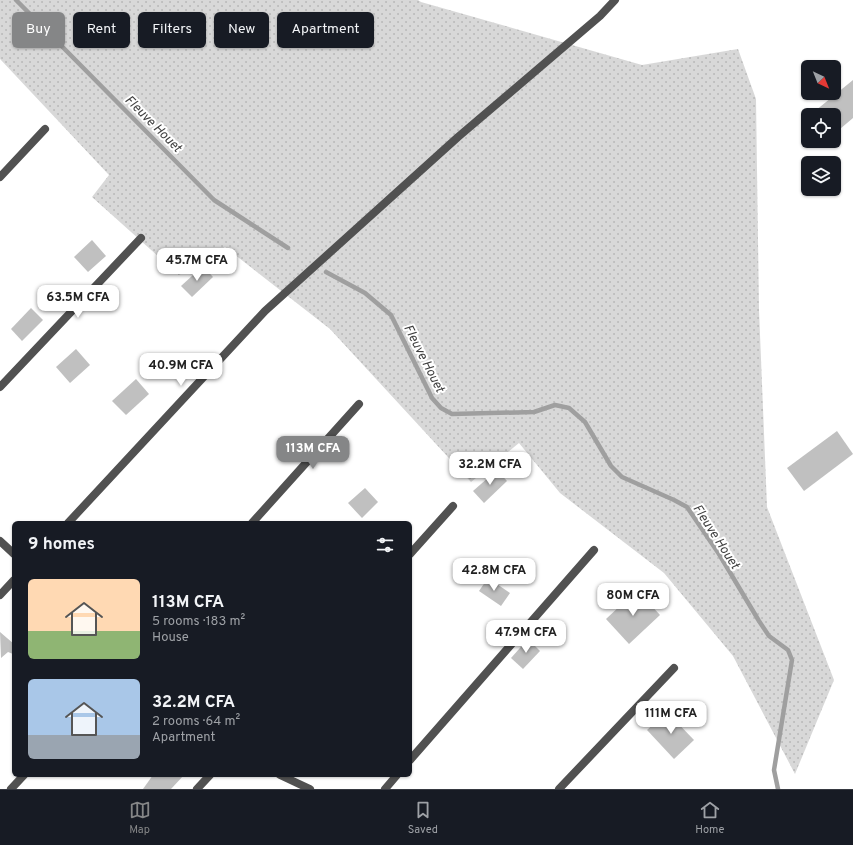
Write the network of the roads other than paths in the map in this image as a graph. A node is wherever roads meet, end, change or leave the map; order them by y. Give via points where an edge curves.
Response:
1 (614, 0) edge
2 (45, 129) dead end
3 (0, 177) edge
4 (141, 238) dead end
5 (0, 386) edge
6 (359, 404) dead end
7 (453, 506) dead end
8 (70, 521) edge
9 (254, 521) edge
10 (0, 541) edge
11 (594, 550) dead end
12 (12, 552) edge
13 (412, 552) edge
14 (12, 582) edge
15 (0, 595) edge
16 (674, 668) dead end
17 (412, 758) edge
18 (22, 777) edge
19 (208, 777) edge
20 (284, 777) edge
21 (395, 777) edge
22 (11, 789) edge
23 (197, 789) edge
24 (310, 789) edge
25 (385, 789) edge
26 (559, 789) edge

1 - 8 street via 600,16 458,137 265,311
2 - 3 street
4 - 5 street
6 - 9 street
7 - 13 street
10 - 12 street
11 - 17 street
14 - 15 street
16 - 26 street
18 - 22 street
19 - 23 street
20 - 24 street
21 - 25 street

